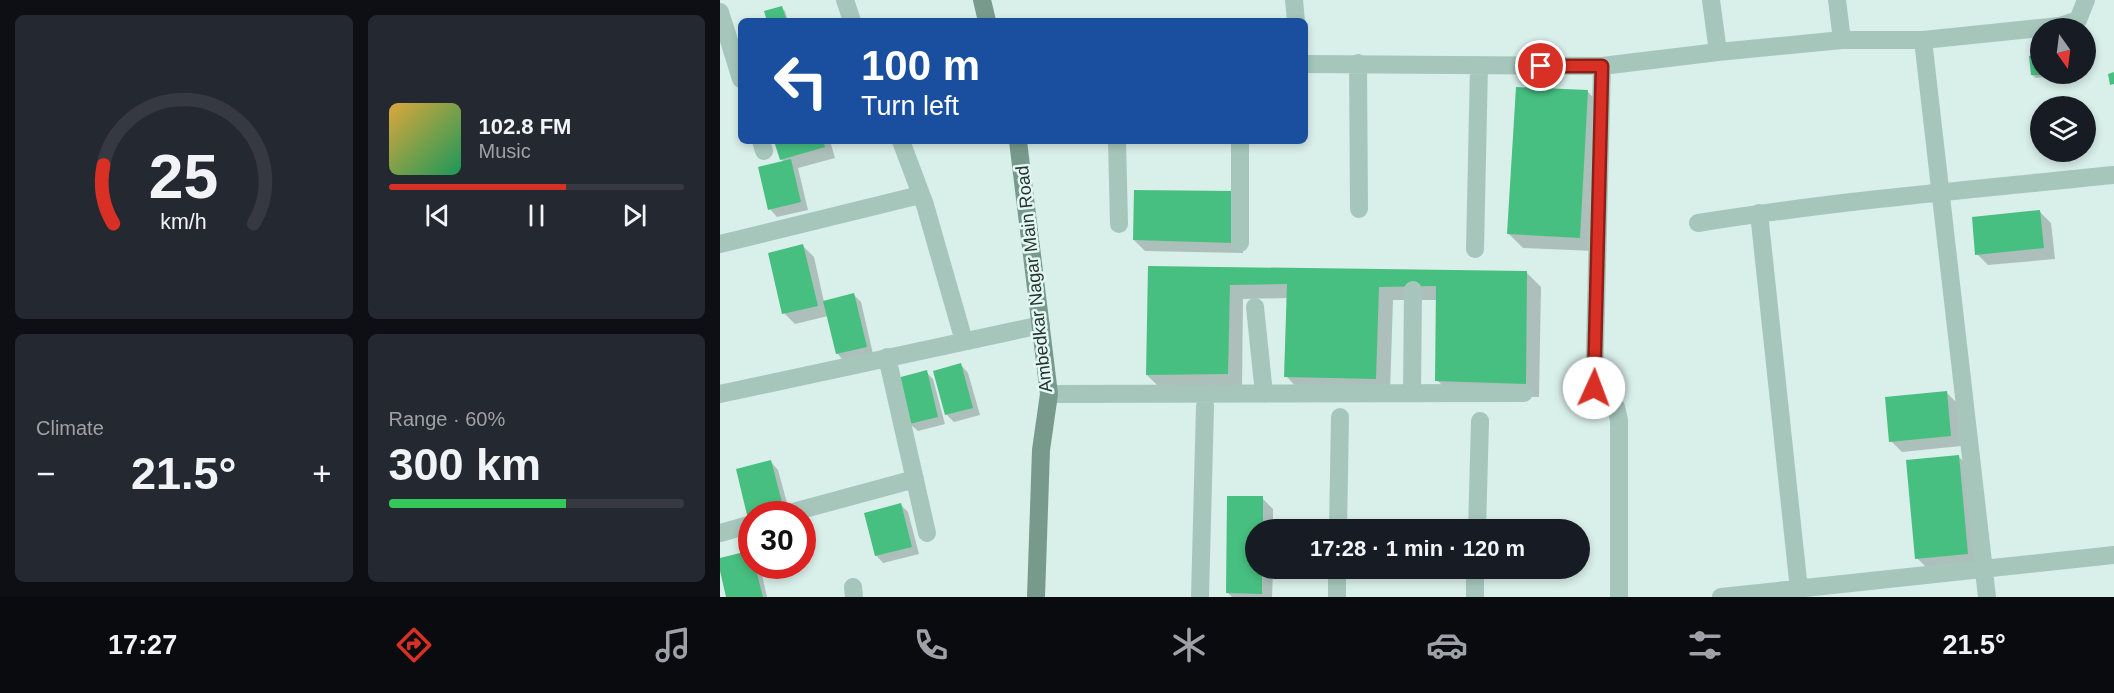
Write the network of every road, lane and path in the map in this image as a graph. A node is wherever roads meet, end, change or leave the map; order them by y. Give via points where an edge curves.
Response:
1 (845, 0) edge
2 (982, 0) edge
3 (1294, 0) edge
4 (1710, 0) edge
5 (1837, 0) edge
6 (2086, 0) edge
7 (720, 12) edge
8 (851, 18) edge
9 (986, 18) edge
10 (1296, 18) edge
11 (1842, 40) junction
12 (1923, 40) junction
13 (1718, 52) junction
14 (1358, 63) junction
15 (1308, 64) edge
16 (1479, 66) junction
17 (1602, 66) junction
18 (738, 69) edge
19 (902, 144) edge
20 (1018, 144) edge
21 (1117, 144) edge
22 (1240, 144) edge
23 (2114, 175) edge
24 (1942, 192) junction
25 (920, 195) junction
26 (1359, 209) dead end
27 (1760, 213) junction
28 (1698, 223) dead end
29 (1119, 224) dead end
30 (1240, 243) dead end
31 (720, 244) edge
32 (1476, 249) dead end
33 (1413, 290) dead end
34 (1255, 307) dead end
35 (1041, 325) junction
36 (964, 341) junction
37 (887, 357) junction
38 (1412, 393) junction
39 (1524, 393) dead end
40 (720, 394) edge
41 (1048, 394) junction
42 (1264, 394) junction
43 (1205, 406) dead end
44 (1340, 417) dead end
45 (1480, 422) dead end
46 (915, 479) junction
47 (816, 506) edge
48 (1338, 519) edge
49 (1477, 519) edge
50 (738, 528) edge
51 (720, 533) edge
52 (927, 533) dead end
53 (2114, 555) edge
54 (1984, 570) junction
55 (1338, 579) edge
56 (1475, 579) edge
57 (1799, 590) junction
58 (1036, 597) edge
59 (1200, 597) edge
60 (1337, 597) edge
61 (1475, 597) edge
62 (1619, 597) edge
63 (1721, 597) edge
64 (1986, 597) edge

1 - 8 street
2 - 9 street
3 - 10 street
4 - 13 street
5 - 11 street
6 - 12 street via 2078,20 2061,26
7 - 18 street
11 - 12 street
11 - 13 street
12 - 24 street
13 - 17 street
14 - 15 street
14 - 16 street
14 - 26 street
16 - 17 street
16 - 32 street
17 - 62 street via 1594,388 1616,407 1619,420
19 - 25 street
20 - 35 street, Ambedkar Nagar Main Road
21 - 29 street
22 - 30 street
23 - 24 street
24 - 27 street
24 - 54 street
25 - 31 street
25 - 36 street
27 - 28 street
27 - 57 street
33 - 38 street
34 - 42 street
35 - 36 street
35 - 41 street, Ambedkar Nagar Main Road
36 - 37 street
37 - 40 street
37 - 46 street
38 - 39 street
38 - 42 street
41 - 42 street
41 - 58 street, Ambedkar Nagar Main Road via 1041,450
43 - 59 street
44 - 48 street
45 - 49 street
46 - 47 street
46 - 52 street
50 - 51 street
53 - 54 street
54 - 57 street
54 - 64 street
55 - 60 street
56 - 61 street
57 - 63 street

